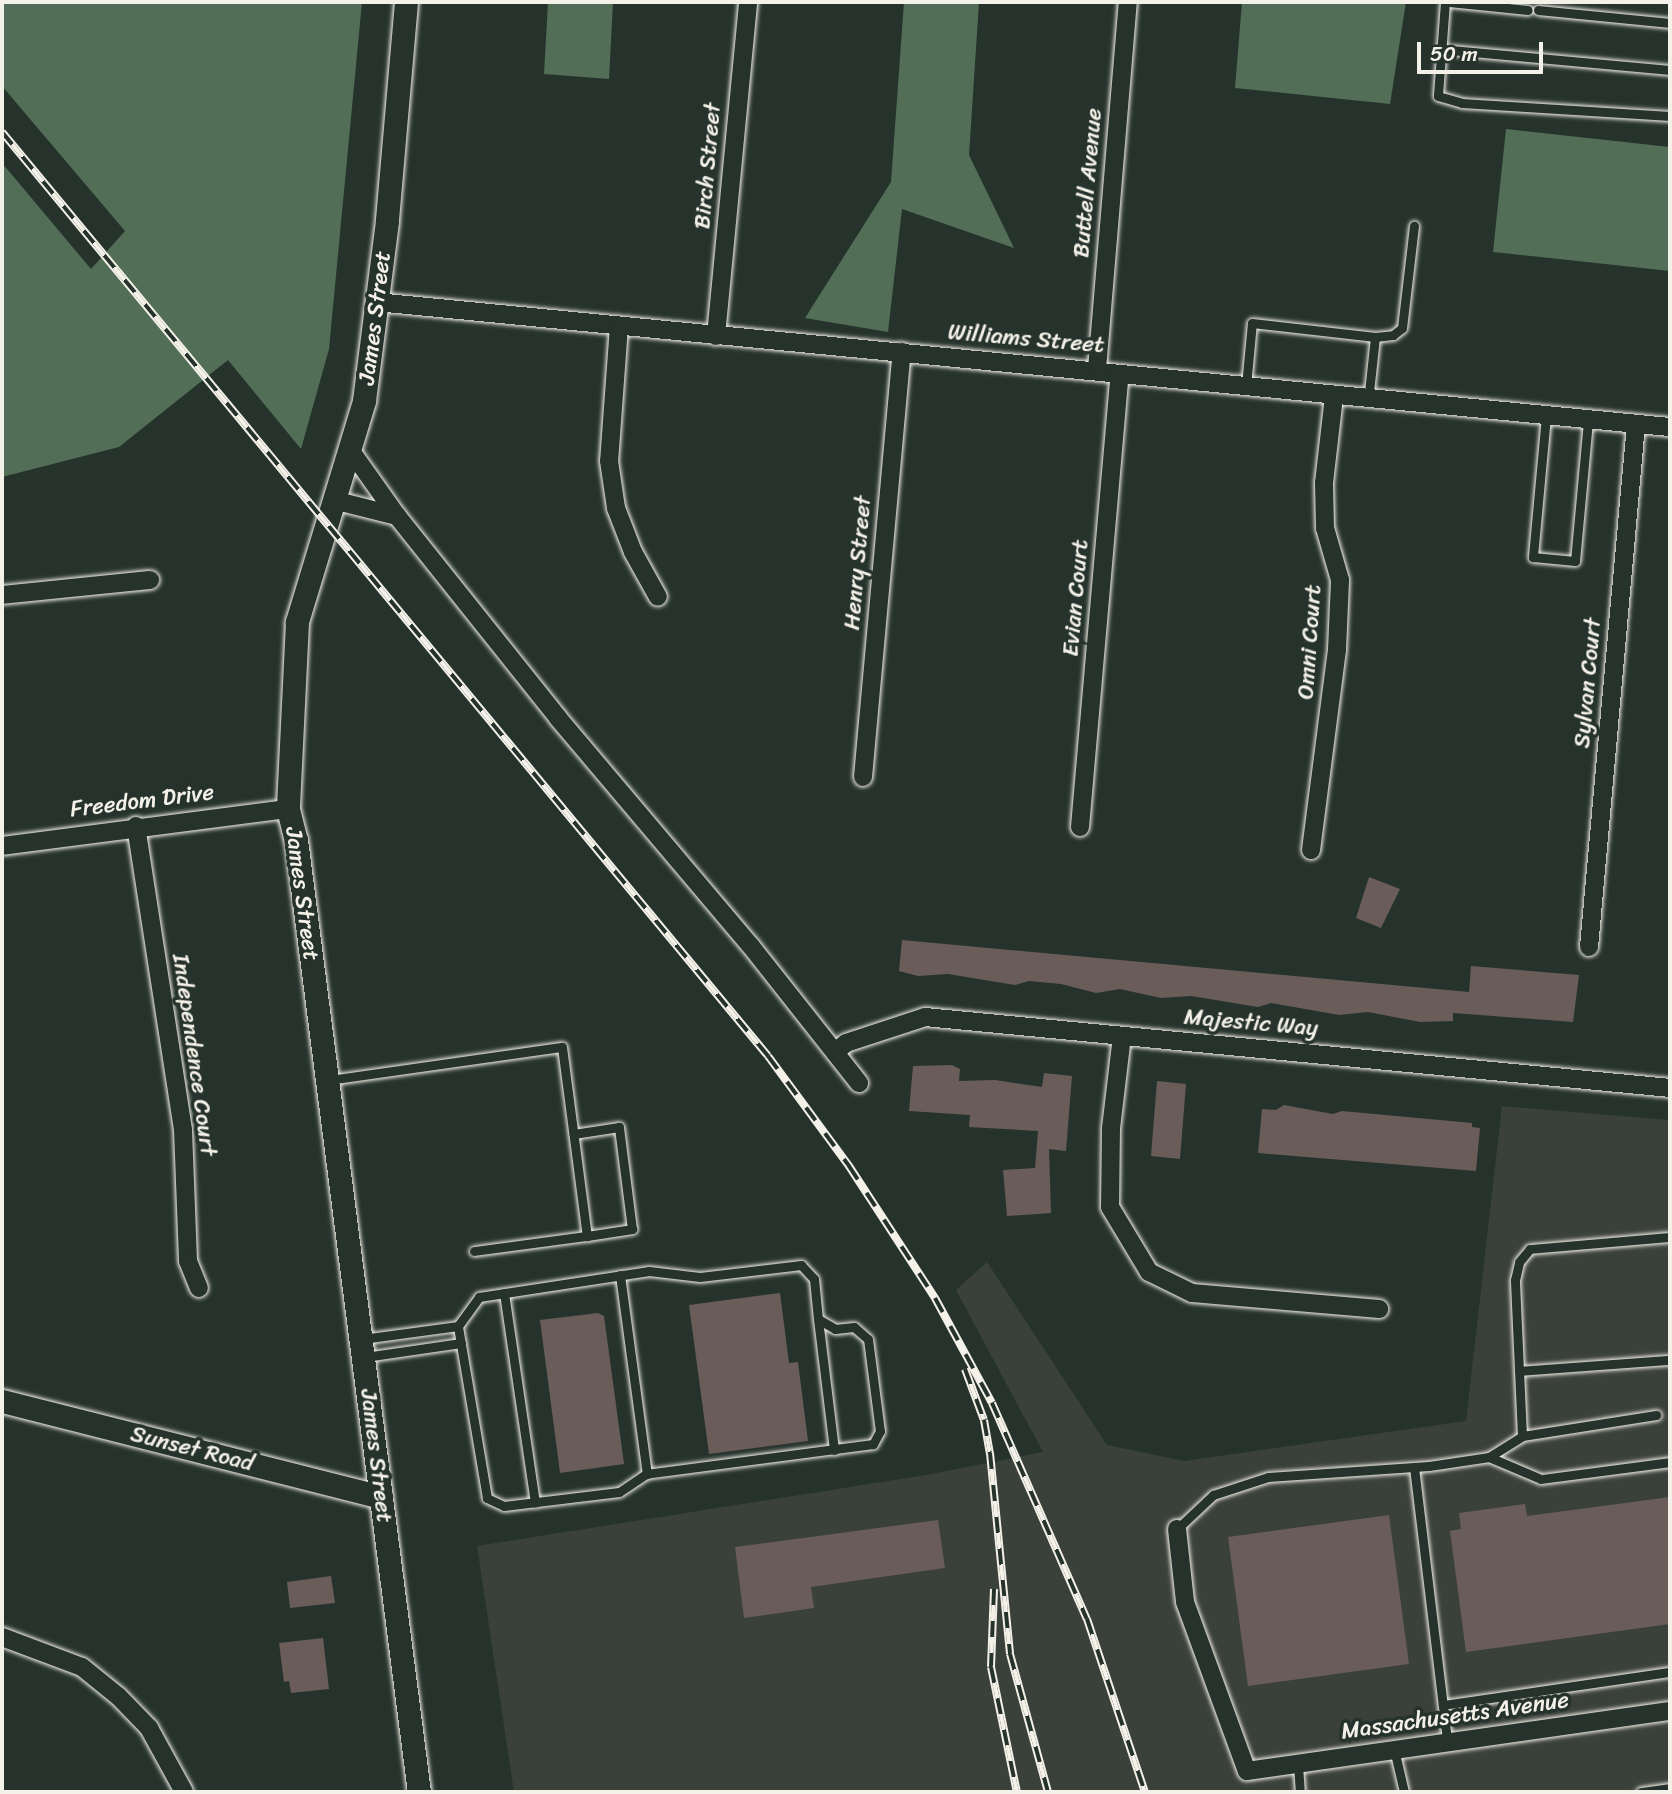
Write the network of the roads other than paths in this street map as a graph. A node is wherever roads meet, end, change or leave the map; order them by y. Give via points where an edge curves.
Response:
1 (406, 2) edge
2 (748, 2) edge
3 (1128, 2) edge
4 (1447, 2) edge
5 (1528, 9) dead end
6 (1538, 10) dead end
7 (1670, 23) edge
8 (1440, 49) junction
9 (1670, 70) edge
10 (1670, 116) edge
11 (1414, 226) dead end
12 (376, 302) junction
13 (619, 326) junction
14 (716, 336) junction
15 (1375, 337) junction
16 (902, 352) junction
17 (1097, 369) junction
18 (1120, 374) junction
19 (1246, 386) junction
20 (1334, 396) junction
21 (1368, 401) junction
22 (1546, 416) junction
23 (1588, 420) junction
24 (1636, 424) junction
25 (1670, 427) edge
26 (351, 451) junction
27 (333, 500) junction
28 (397, 516) junction
29 (149, 580) dead end
30 (2, 595) edge
31 (658, 597) dead end
32 (863, 777) dead end
33 (288, 809) junction
34 (136, 826) junction
35 (1080, 827) dead end
36 (2, 846) edge
37 (1311, 850) dead end
38 (1589, 947) dead end
39 (1122, 1036) junction
40 (835, 1052) junction
41 (327, 1080) junction
42 (859, 1083) dead end
43 (1670, 1088) edge
44 (574, 1134) junction
45 (587, 1236) junction
46 (1670, 1237) edge
47 (474, 1251) dead end
48 (620, 1275) junction
49 (199, 1289) dead end
50 (504, 1293) junction
51 (1379, 1309) dead end
52 (818, 1319) junction
53 (458, 1326) junction
54 (461, 1343) junction
55 (362, 1348) junction
56 (1670, 1360) edge
57 (1519, 1371) junction
58 (2, 1401) edge
59 (1656, 1415) dead end
60 (1522, 1436) junction
61 (834, 1450) junction
62 (1489, 1457) junction
63 (1670, 1462) edge
64 (1414, 1467) junction
65 (647, 1474) junction
66 (381, 1497) junction
67 (535, 1503) junction
68 (1177, 1529) joint
69 (2, 1637) edge
70 (1670, 1672) edge
71 (1443, 1704) junction
72 (1670, 1711) edge
73 (1447, 1741) junction
74 (1394, 1749) junction
75 (1298, 1765) junction
76 (1670, 1788) edge
77 (184, 1792) edge
78 (419, 1792) edge
79 (1300, 1792) edge
80 (1404, 1792) edge
81 (1641, 1792) edge

1 - 12 street, James Street
2 - 14 street, Birch Street
3 - 17 street, Buttell Avenue
4 - 5 lane
4 - 8 lane
6 - 7 lane
8 - 9 lane
8 - 10 lane via 1435,90 1444,99
11 - 15 lane via 1402,328 1393,335
12 - 13 street, Williams Street
12 - 26 street, James Street via 364,401
13 - 14 street, Williams Street
13 - 31 street via 608,461 616,508
14 - 16 street, Williams Street
15 - 19 lane via 1252,323
15 - 21 lane
16 - 17 street, Williams Street
16 - 32 street, Henry Street
17 - 18 street, Williams Street
18 - 19 street, Williams Street
18 - 35 street, Evian Court
19 - 20 street, Williams Street
20 - 21 street, Williams Street
20 - 37 street, Omni Court via 1324,484 1325,528 1340,579 1337,650
21 - 22 street, Williams Street
22 - 23 street, Williams Street
22 - 23 lane via 1533,557 1561,560 1575,561
23 - 24 street, Williams Street
24 - 25 street, Williams Street
24 - 38 street, Sylvan Court
26 - 27 street, James Street
26 - 28 street
27 - 28 street
27 - 33 street, James Street via 297,622
28 - 40 street
29 - 30 street
33 - 34 street, Freedom Drive
33 - 41 street, James Street via 296,840
34 - 36 street, Freedom Drive
34 - 49 street, Independence Court via 183,1130 188,1261
39 - 40 street, Majestic Way via 925,1017 846,1043
39 - 43 street, Majestic Way
39 - 51 street via 1111,1128 1110,1207 1149,1272 1192,1293
40 - 42 street
41 - 44 lane via 562,1047
41 - 55 street, James Street
44 - 45 lane
44 - 45 lane via 619,1127 632,1229
45 - 47 lane
46 - 57 lane via 1530,1248 1518,1262 1515,1280
48 - 50 lane
48 - 52 lane via 663,1271 700,1277 801,1265 814,1279
48 - 65 lane
50 - 53 lane via 479,1297
50 - 67 lane
52 - 61 lane
52 - 61 lane via 835,1329 854,1327 867,1339 880,1431 873,1444
53 - 54 lane
53 - 55 lane
54 - 55 lane
54 - 67 lane via 487,1498 504,1506
55 - 66 street, James Street
56 - 57 lane
57 - 60 lane
58 - 66 street, Sunset Road
59 - 60 lane
60 - 62 lane
61 - 65 lane
62 - 63 lane via 1541,1479
62 - 64 lane
64 - 68 lane via 1268,1477 1213,1495
64 - 71 lane
65 - 67 lane via 620,1492
66 - 78 street, James Street
68 - 75 street, Massachusetts Avenue via 1185,1602 1247,1771
69 - 77 street via 82,1667 118,1696 149,1728
70 - 71 lane
71 - 73 lane
72 - 73 street, Massachusetts Avenue
73 - 74 street, Massachusetts Avenue
74 - 75 street, Massachusetts Avenue
74 - 80 lane
75 - 79 lane
76 - 81 lane

